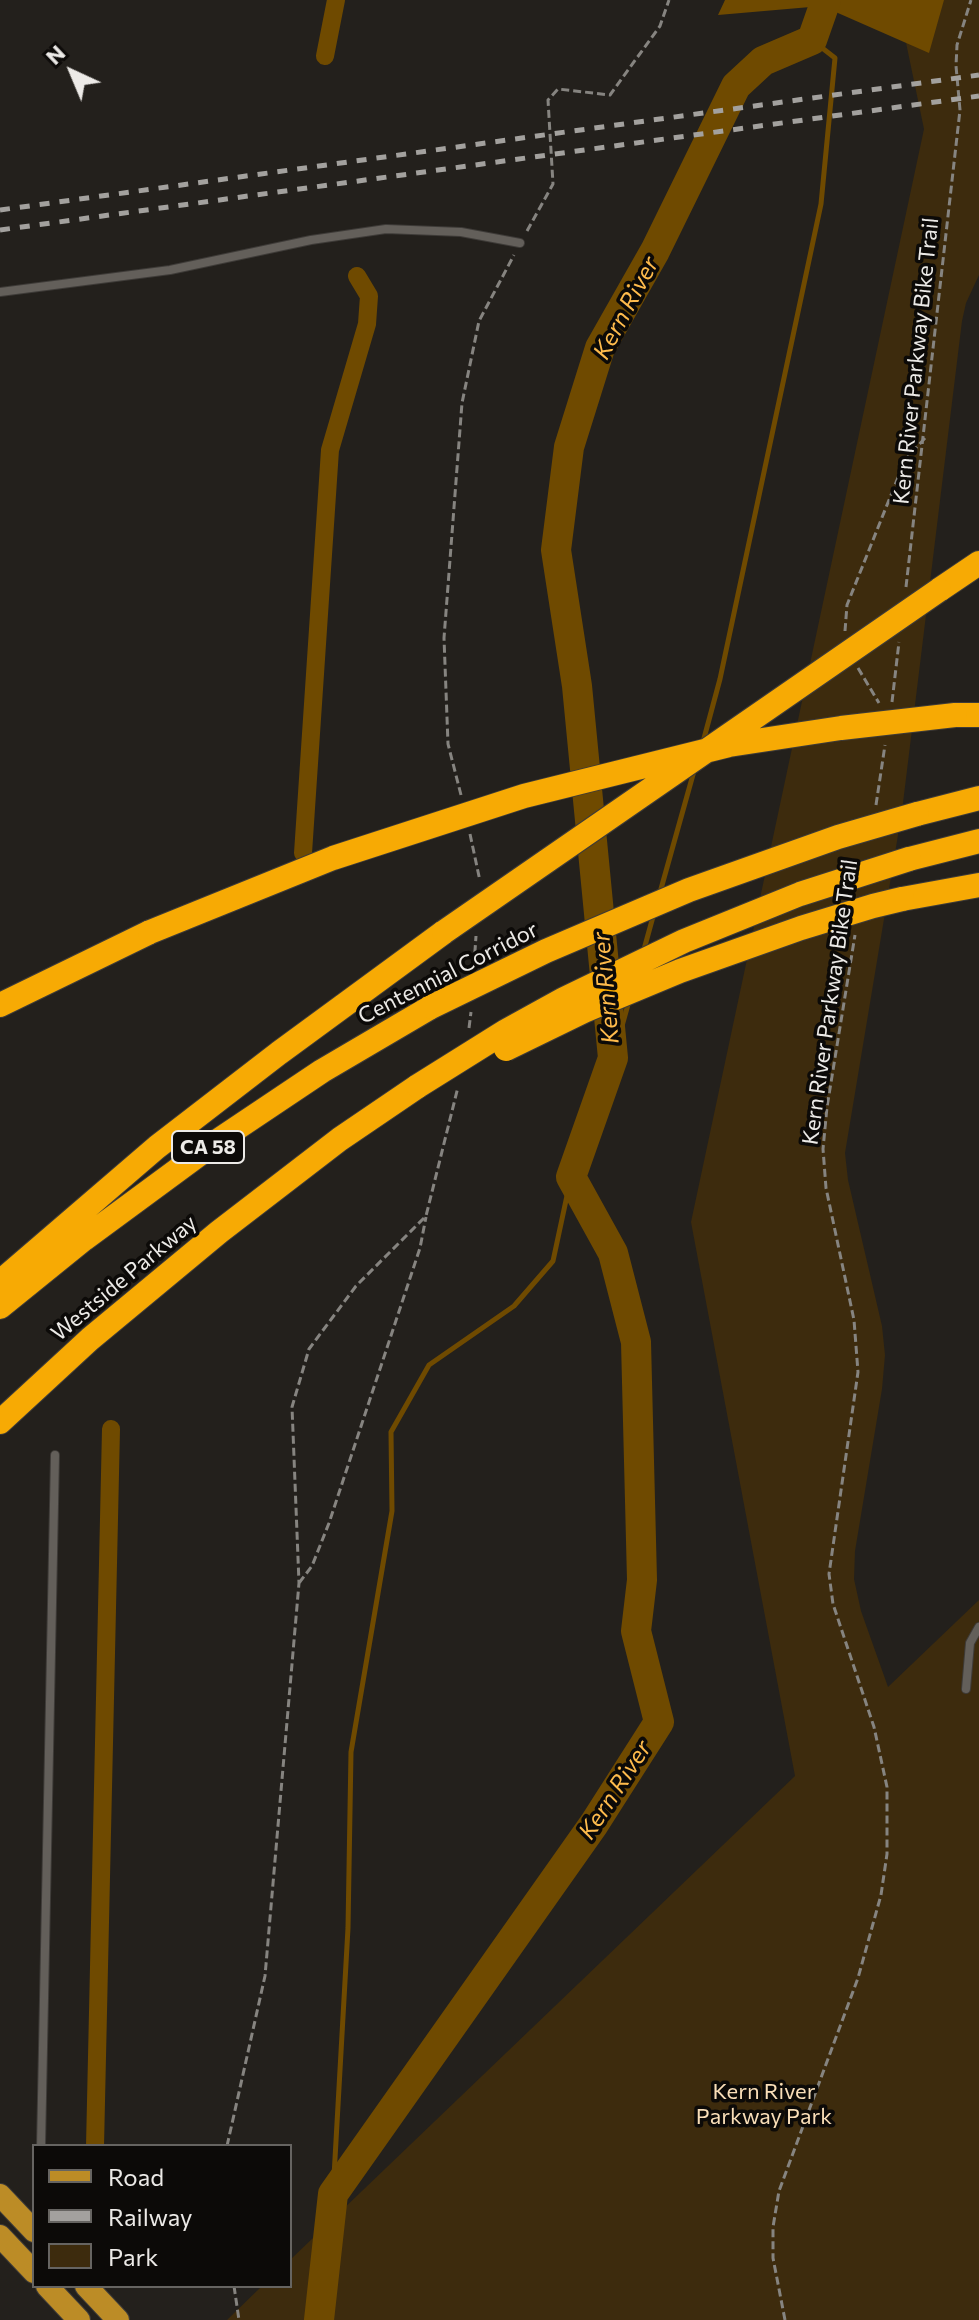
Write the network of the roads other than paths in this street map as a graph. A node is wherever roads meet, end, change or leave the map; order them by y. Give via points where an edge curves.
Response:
1 (520, 243) dead end
2 (0, 292) edge
3 (979, 563) edge
4 (967, 715) edge
5 (979, 798) edge
6 (979, 841) edge
7 (979, 885) edge
8 (0, 1005) edge
9 (417, 1092) junction
10 (0, 1282) edge
11 (0, 1307) edge
12 (0, 1422) edge
13 (55, 1455) dead end
14 (979, 1627) edge
15 (966, 1689) dead end
16 (41, 2144) edge
17 (0, 2195) edge
18 (32, 2229) edge
19 (0, 2236) edge
20 (32, 2270) edge
21 (49, 2288) edge
22 (88, 2288) edge
23 (79, 2320) edge
24 (118, 2320) edge

1 - 2 lane via 461,232 386,229 170,270
3 - 10 highway, bridge via 444,932 193,1118
4 - 8 highway, bridge via 755,741 459,815 345,853 150,932
5 - 11 highway, Centennial Corridor / CA 58, bridge via 838,837 689,890 431,1007 223,1136
6 - 9 highway, bridge via 800,894 672,946 506,1031
7 - 9 highway, bridge via 873,906 632,990
9 - 12 highway, Westside Parkway via 219,1232
13 - 16 lane
14 - 15 lane via 970,1643
17 - 18 main road
19 - 20 main road
21 - 23 main road
22 - 24 main road

